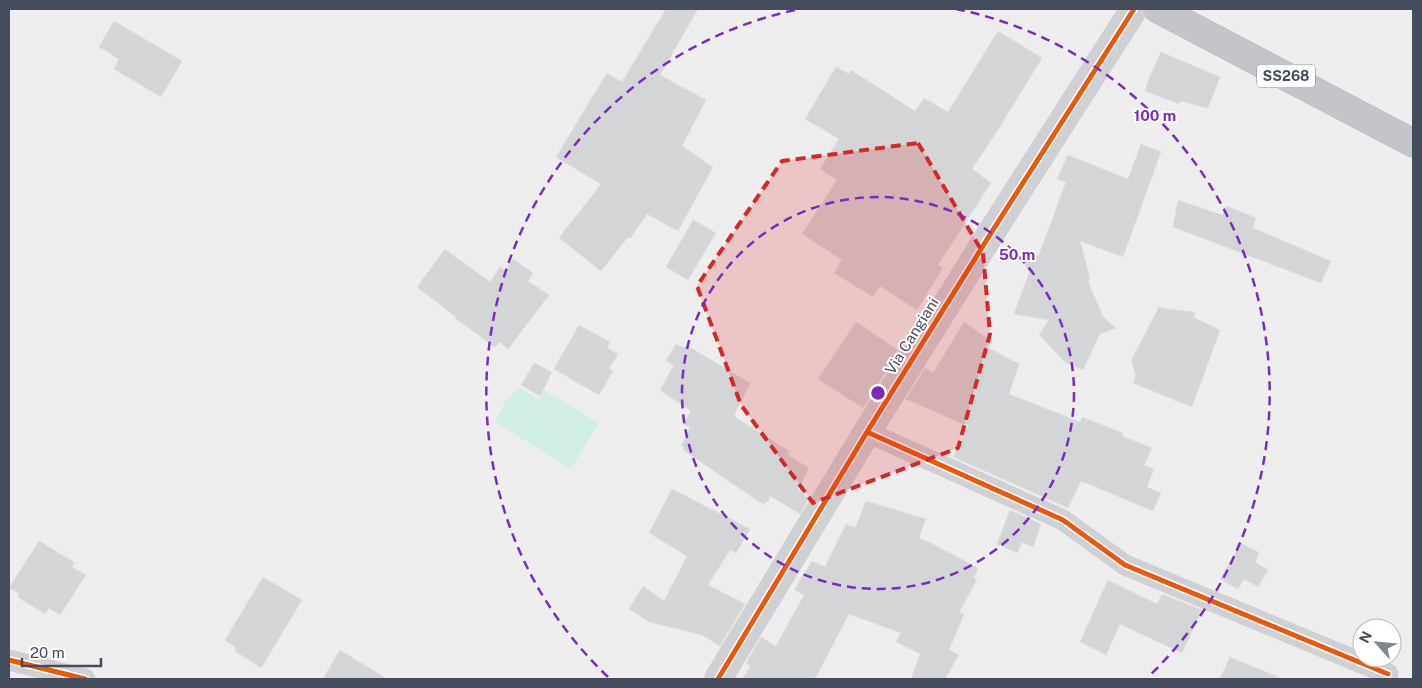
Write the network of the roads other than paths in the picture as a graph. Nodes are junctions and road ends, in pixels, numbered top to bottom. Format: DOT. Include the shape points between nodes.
graph roads {
  1 [pos="1134,9"];
  2 [pos="1158,9"];
  3 [pos="1413,143"];
  4 [pos="867,432"];
  5 [pos="9,660"];
  6 [pos="1388,674"];
  7 [pos="85,679"];
  8 [pos="718,679"];
  1 -- 4 [label="street, Via Cangiani"];
  2 -- 3 [label="highway, SS268"];
  4 -- 6 [label="street" via="1063,520 1125,565"];
  4 -- 8 [label="street, Via Cangiani"];
  5 -- 7 [label="street"];
}
